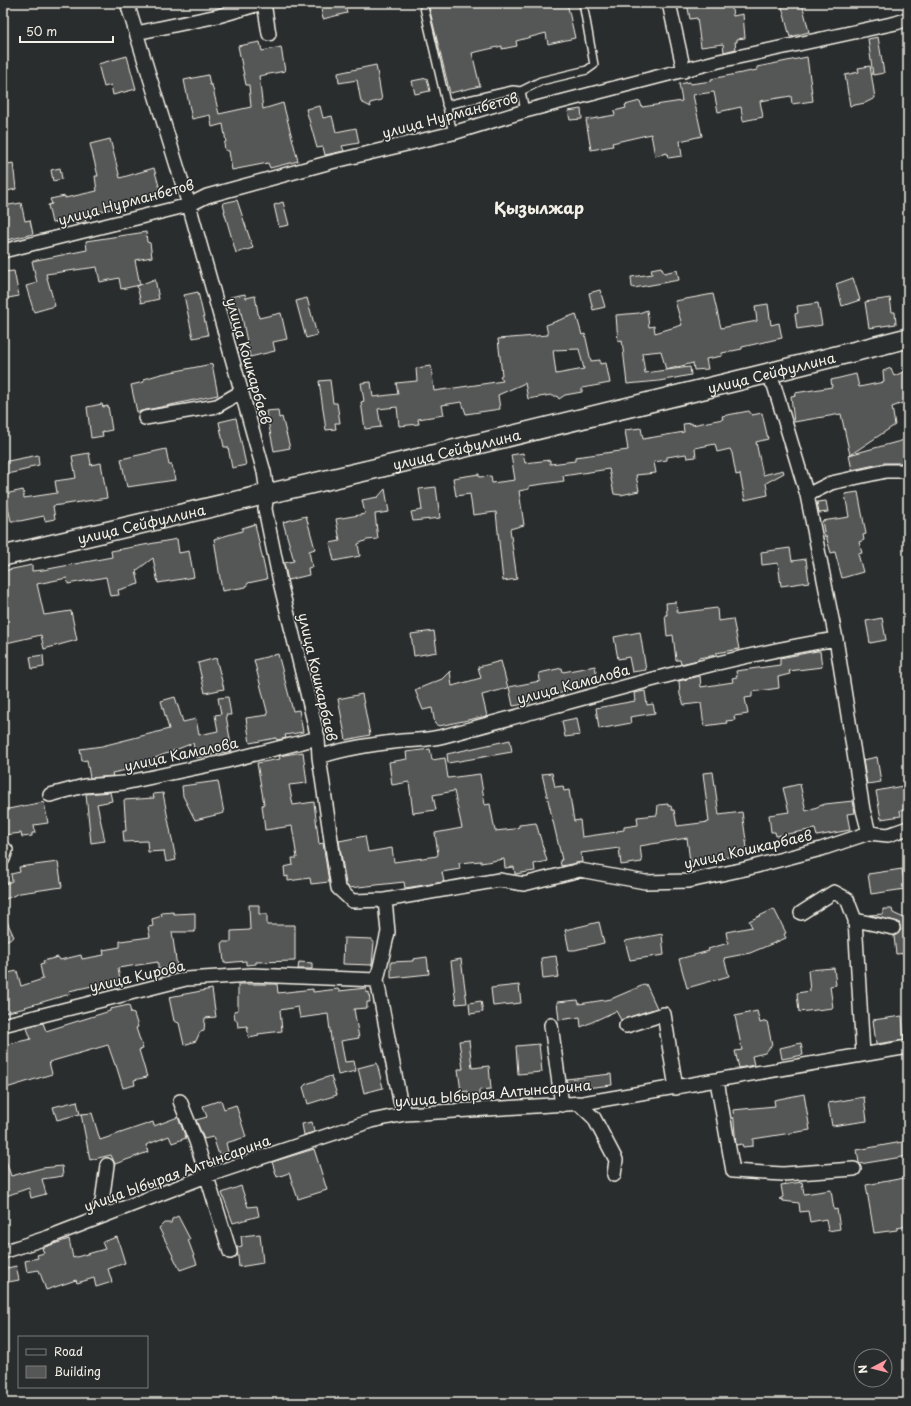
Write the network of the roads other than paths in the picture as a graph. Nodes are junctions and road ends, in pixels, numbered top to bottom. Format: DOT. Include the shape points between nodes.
graph roads {
  1 [pos="127,3"];
  2 [pos="263,3"];
  3 [pos="423,3"];
  4 [pos="583,3"];
  5 [pos="670,3"];
  6 [pos="908,19"];
  7 [pos="136,33"];
  8 [pos="269,34"];
  9 [pos="684,71"];
  10 [pos="521,92"];
  11 [pos="446,105"];
  12 [pos="525,111"];
  13 [pos="453,133"];
  14 [pos="189,205"];
  15 [pos="3,251"];
  16 [pos="908,338"];
  17 [pos="765,374"];
  18 [pos="241,392"];
  19 [pos="145,418"];
  20 [pos="908,471"];
  21 [pos="267,492"];
  22 [pos="807,495"];
  23 [pos="3,556"];
  24 [pos="836,638"];
  25 [pos="318,738"];
  26 [pos="319,757"];
  27 [pos="50,795"];
  28 [pos="908,828"];
  29 [pos="869,833"];
  30 [pos="385,900"];
  31 [pos="802,913"];
  32 [pos="855,920"];
  33 [pos="893,928"];
  34 [pos="377,980"];
  35 [pos="551,1025"];
  36 [pos="3,1026"];
  37 [pos="626,1026"];
  38 [pos="908,1047"];
  39 [pos="862,1055"];
  40 [pos="717,1081"];
  41 [pos="676,1088"];
  42 [pos="180,1101"];
  43 [pos="578,1103"];
  44 [pos="562,1105"];
  45 [pos="405,1114"];
  46 [pos="107,1165"];
  47 [pos="854,1169"];
  48 [pos="614,1175"];
  49 [pos="206,1177"];
  50 [pos="93,1220"];
  51 [pos="3,1252"];
  52 [pos="230,1252"];
  1 -- 7 [label="street, улица Кошкарбаев"];
  2 -- 7 [label="street" via="218,16"];
  2 -- 8 [label="street"];
  3 -- 11 [label="lane"];
  4 -- 10 [label="lane" via="594,65 587,70 541,81"];
  5 -- 9 [label="street"];
  6 -- 9 [label="street, улица Нурманбетов"];
  7 -- 14 [label="street, улица Кошкарбаев"];
  9 -- 12 [label="street, улица Нурманбетов"];
  10 -- 11 [label="lane" via="513,90"];
  10 -- 12 [label="lane"];
  11 -- 13 [label="lane"];
  12 -- 13 [label="street, улица Нурманбетов"];
  13 -- 14 [label="street, улица Нурманбетов" via="331,162 207,196"];
  14 -- 15 [label="street, улица Нурманбетов"];
  14 -- 18 [label="street, улица Кошкарбаев"];
  16 -- 17 [label="street, улица Сейфуллина"];
  17 -- 21 [label="street, улица Сейфуллина" via="416,459"];
  17 -- 22 [label="street" via="774,385"];
  18 -- 19 [label="street" via="217,406"];
  18 -- 21 [label="street, улица Кошкарбаев" via="264,472"];
  20 -- 22 [label="street" via="886,471 831,483"];
  21 -- 23 [label="street, улица Сейфуллина"];
  21 -- 25 [label="street, улица Кошкарбаев" via="265,509 280,582"];
  22 -- 24 [label="street"];
  24 -- 26 [label="street, улица Камалова" via="738,657 442,737 382,744"];
  24 -- 29 [label="street" via="863,810"];
  25 -- 26 [label="street, улица Кошкарбаев"];
  25 -- 27 [label="street, улица Камалова" via="124,783 84,786"];
  26 -- 30 [label="street, улица Кошкарбаев" via="338,888 352,900"];
  28 -- 29 [label="street, улица Кошкарбаев" via="888,835"];
  29 -- 30 [label="street, улица Кошкарбаев" via="821,849 689,881 645,882 580,870 524,884 499,880"];
  30 -- 34 [label="street" via="388,932"];
  31 -- 32 [label="street" via="834,892 847,899"];
  32 -- 33 [label="street"];
  32 -- 39 [label="street"];
  34 -- 36 [label="street, улица Кирова" via="252,975 186,979"];
  34 -- 45 [label="street" via="400,1101"];
  35 -- 44 [label="street"];
  37 -- 41 [label="street" via="664,1014"];
  38 -- 39 [label="street, улица Ыбырая Алтынсарина"];
  39 -- 40 [label="street, улица Ыбырая Алтынсарина"];
  40 -- 41 [label="street, улица Ыбырая Алтынсарина"];
  40 -- 47 [label="street" via="733,1171 783,1174"];
  41 -- 43 [label="street, улица Ыбырая Алтынсарина"];
  42 -- 49 [label="street" via="196,1141"];
  43 -- 44 [label="street, улица Ыбырая Алтынсарина"];
  43 -- 48 [label="street" via="594,1118 616,1160"];
  44 -- 45 [label="street, улица Ыбырая Алтынсарина"];
  45 -- 49 [label="street, улица Ыбырая Алтынсарина" via="371,1122"];
  46 -- 50 [label="street" via="102,1202"];
  49 -- 50 [label="street, улица Ыбырая Алтынсарина"];
  49 -- 52 [label="street"];
  50 -- 51 [label="street, улица Ыбырая Алтынсарина"];
}
